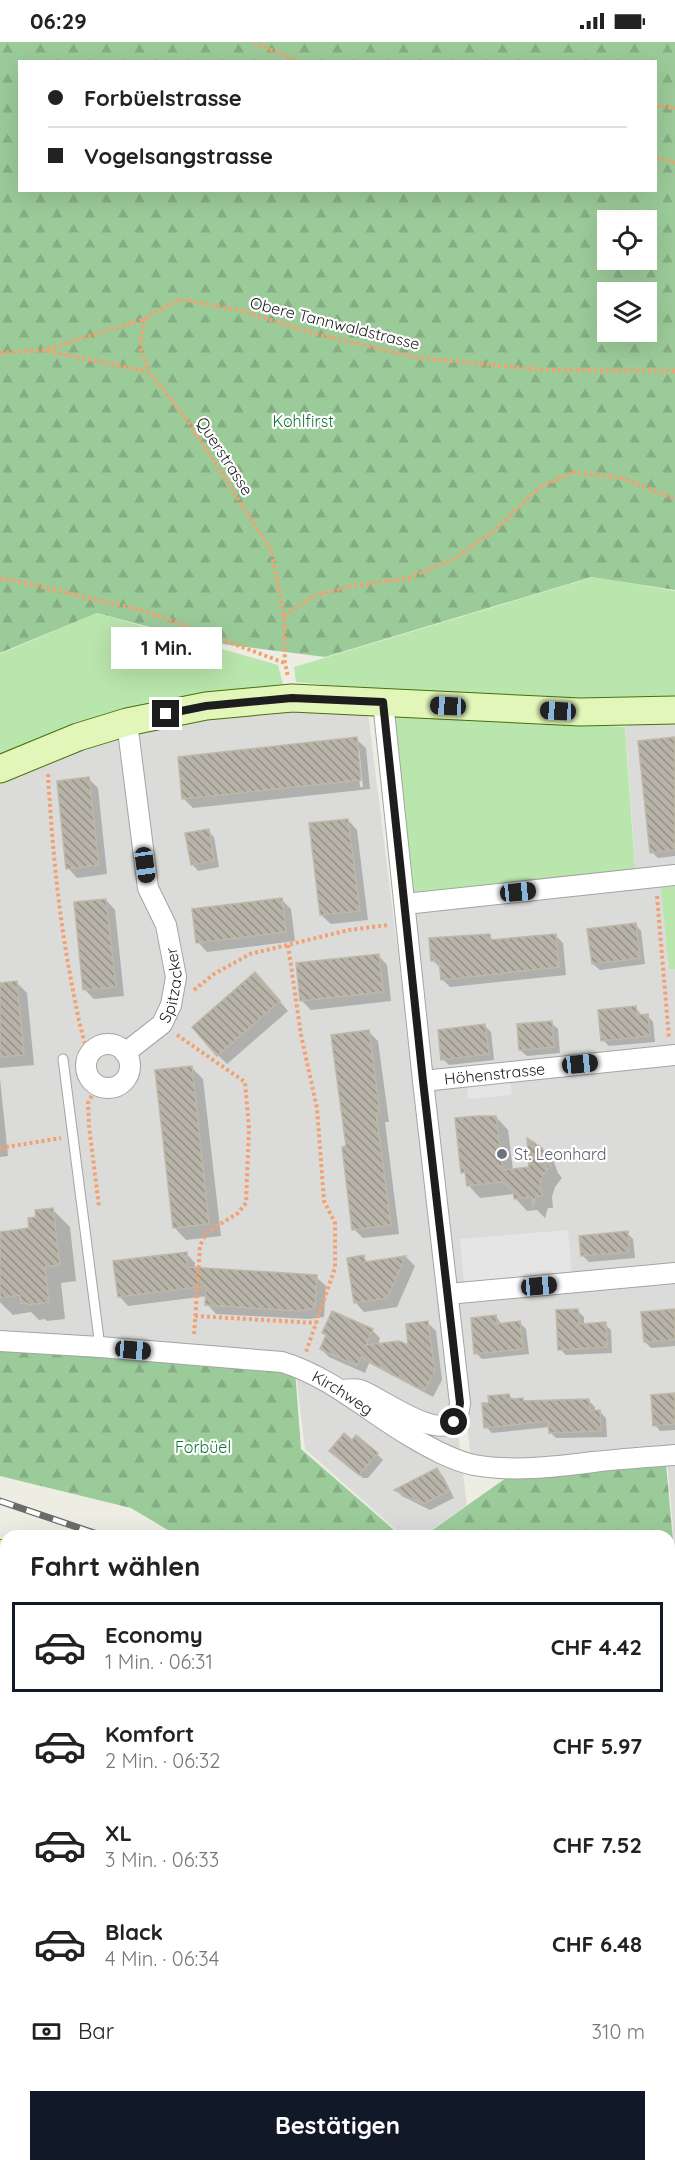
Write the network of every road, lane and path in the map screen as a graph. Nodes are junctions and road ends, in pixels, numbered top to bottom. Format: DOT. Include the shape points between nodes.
graph roads {
  1 [pos="253,42"];
  2 [pos="295,60"];
  3 [pos="657,106"];
  4 [pos="675,108"];
  5 [pos="657,158"];
  6 [pos="675,163"];
  7 [pos="144,319"];
  8 [pos="45,350"];
  9 [pos="0,353"];
  10 [pos="675,371"];
  11 [pos="150,372"];
  12 [pos="675,499"];
  13 [pos="0,579"];
  14 [pos="284,616"];
  15 [pos="383,702"];
  16 [pos="675,710"];
  17 [pos="127,722"];
  18 [pos="0,769"];
  19 [pos="48,775"];
  20 [pos="675,875"];
  21 [pos="655,878"];
  22 [pos="406,913"];
  23 [pos="288,945"];
  24 [pos="171,1005"];
  25 [pos="162,1024"];
  26 [pos="125,1053"];
  27 [pos="673,1055"];
  28 [pos="89,1056"];
  29 [pos="63,1059"];
  30 [pos="423,1081"];
  31 [pos="97,1085"];
  32 [pos="73,1136"];
  33 [pos="0,1148"];
  34 [pos="100,1217"];
  35 [pos="675,1273"];
  36 [pos="448,1294"];
  37 [pos="195,1316"];
  38 [pos="316,1323"];
  39 [pos="0,1341"];
  40 [pos="100,1347"];
  41 [pos="193,1353"];
  42 [pos="301,1367"];
  43 [pos="341,1390"];
  44 [pos="675,1455"];
  1 -- 2 [label="path"];
  3 -- 4 [label="path"];
  5 -- 6 [label="path"];
  7 -- 8 [label="path, Obere Tannwaldstrasse"];
  7 -- 10 [label="path, Obere Tannwaldstrasse" via="180,298 419,358 545,370"];
  7 -- 11 [label="path, Querstrasse" via="140,348"];
  8 -- 9 [label="path, Obere Tannwaldstrasse"];
  8 -- 11 [label="path"];
  11 -- 14 [label="path, Querstrasse" via="189,423 271,550"];
  12 -- 14 [label="path" via="622,478 573,472 540,487 495,530 455,558 409,578 313,596"];
  13 -- 14 [label="path, Querstrasse" via="144,610 285,663"];
  15 -- 16 [label="street" via="580,712"];
  15 -- 17 [label="street" via="292,698 206,706"];
  15 -- 22 [label="street"];
  17 -- 18 [label="street"];
  17 -- 24 [label="street, Spitzacker" via="148,888 166,925 176,977"];
  19 -- 28 [label="path" via="63,938 81,1036"];
  20 -- 21 [label="street"];
  21 -- 22 [label="street"];
  21 -- 27 [label="path"];
  22 -- 23 [label="path"];
  22 -- 30 [label="street"];
  23 -- 24 [label="path" via="250,954"];
  23 -- 38 [label="path" via="317,1108 324,1201 335,1223 335,1268"];
  24 -- 25 [label="street, Spitzacker"];
  25 -- 26 [label="street, Spitzacker"];
  25 -- 37 [label="path" via="245,1082 249,1128 246,1203 238,1213 206,1233 200,1246"];
  26 -- 28 [label="street" via="106,1044"];
  26 -- 31 [label="street" via="130,1066 125,1079 113,1087"];
  27 -- 30 [label="street, Höhenstrasse"];
  28 -- 31 [label="street" via="86,1070"];
  29 -- 32 [label="lane"];
  30 -- 36 [label="street"];
  31 -- 34 [label="path" via="88,1103"];
  32 -- 33 [label="path"];
  32 -- 40 [label="lane"];
  35 -- 36 [label="street"];
  36 -- 43 [label="street" via="460,1403 454,1422 423,1423 358,1389"];
  37 -- 38 [label="path"];
  37 -- 41 [label="path"];
  38 -- 42 [label="path"];
  39 -- 40 [label="street, Kirchweg"];
  40 -- 41 [label="street, Kirchweg"];
  41 -- 42 [label="street, Kirchweg"];
  42 -- 43 [label="street, Kirchweg"];
  43 -- 44 [label="street, Kirchweg" via="406,1434 473,1465 509,1469 553,1467"];
}
